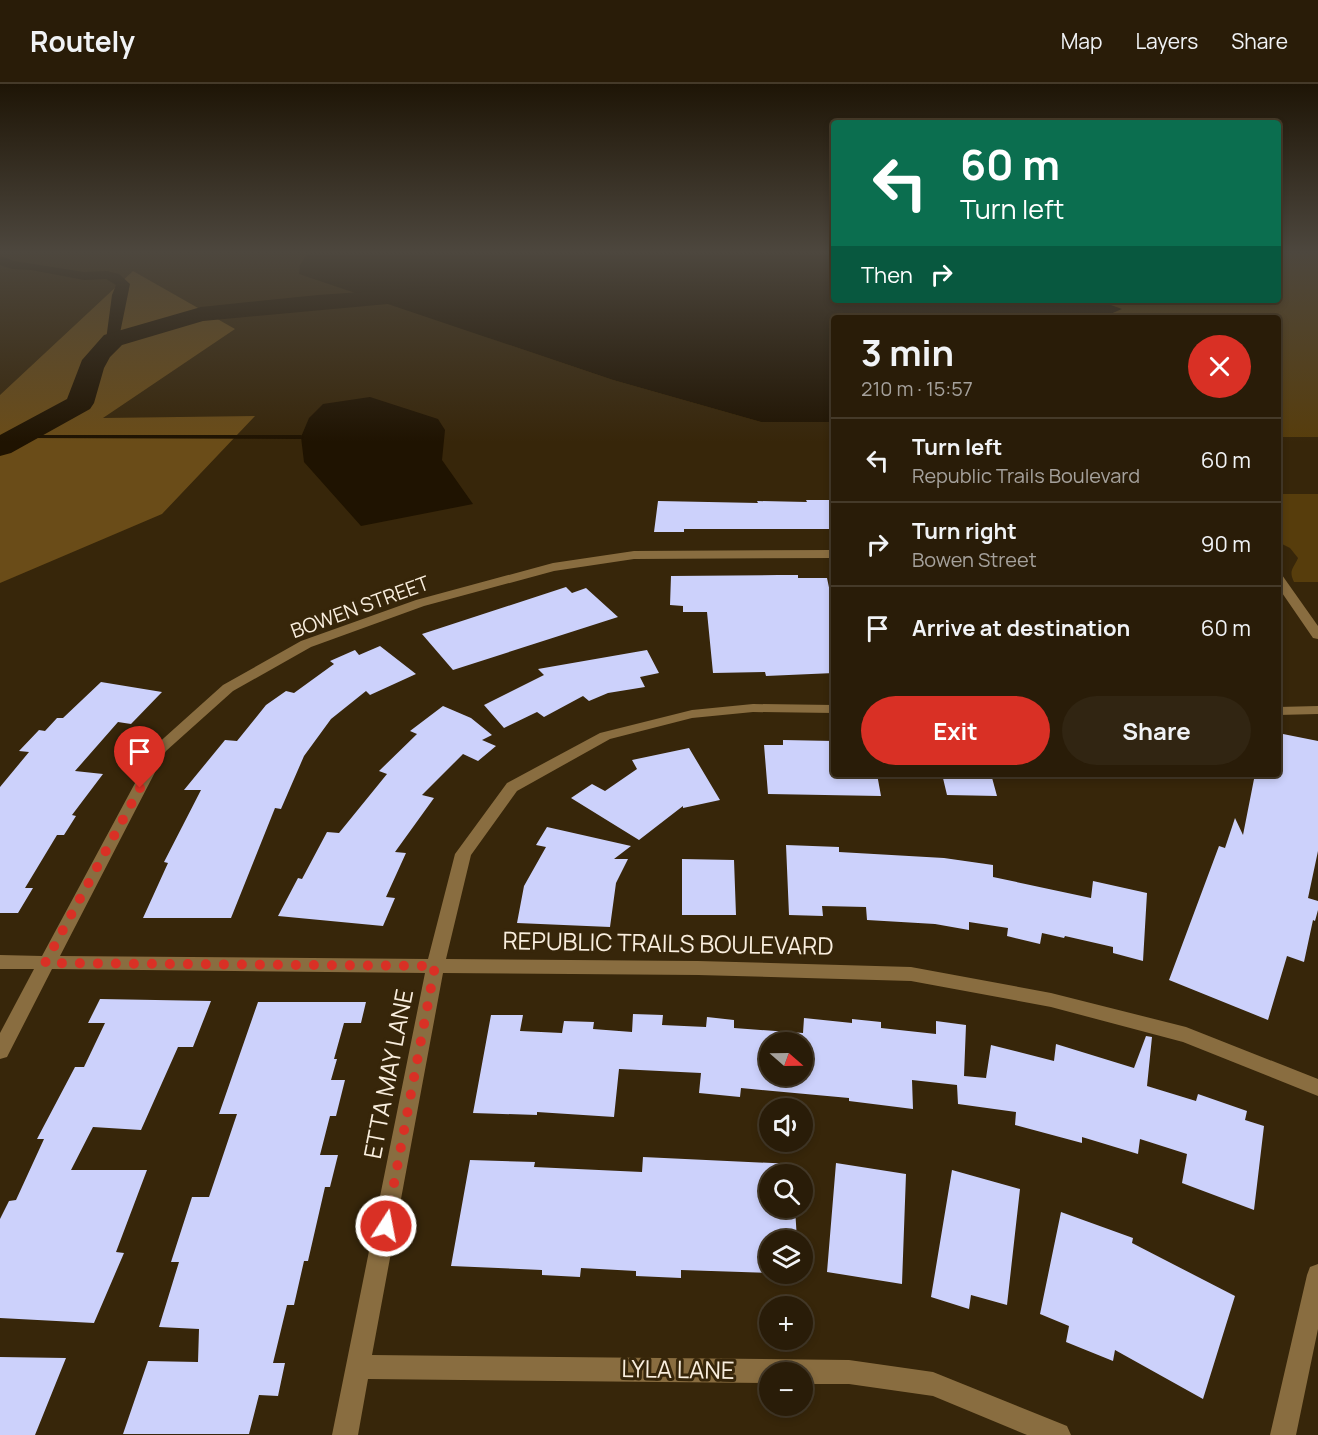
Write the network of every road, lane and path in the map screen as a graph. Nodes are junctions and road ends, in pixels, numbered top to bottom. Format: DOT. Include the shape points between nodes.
graph roads {
  1 [pos="831,554"];
  2 [pos="1281,582"];
  3 [pos="1318,635"];
  4 [pos="831,709"];
  5 [pos="1318,710"];
  6 [pos="1281,711"];
  7 [pos="0,962"];
  8 [pos="45,963"];
  9 [pos="435,966"];
  10 [pos="0,1051"];
  11 [pos="1318,1088"];
  12 [pos="1318,1275"];
  13 [pos="359,1367"];
  14 [pos="345,1435"];
  15 [pos="1059,1435"];
  16 [pos="1283,1435"];
  1 -- 8 [label="street, BOWEN STREET" via="634,555 553,567 420,603 306,644 228,688 160,749"];
  2 -- 3 [label="street"];
  4 -- 9 [label="street, ETTA MAY LANE" via="753,708 692,714 605,736 512,787 463,854"];
  5 -- 6 [label="street"];
  7 -- 8 [label="street, REPUBLIC TRAILS BOULEVARD"];
  8 -- 9 [label="street, REPUBLIC TRAILS BOULEVARD"];
  8 -- 10 [label="street, BOWEN STREET"];
  9 -- 11 [label="street, REPUBLIC TRAILS BOULEVARD" via="911,974 1050,1000 1186,1035"];
  9 -- 13 [label="street, ETTA MAY LANE"];
  12 -- 16 [label="street"];
  13 -- 14 [label="street, ETTA MAY LANE"];
  13 -- 15 [label="street, LYLA LANE" via="849,1372 933,1384"];
}
